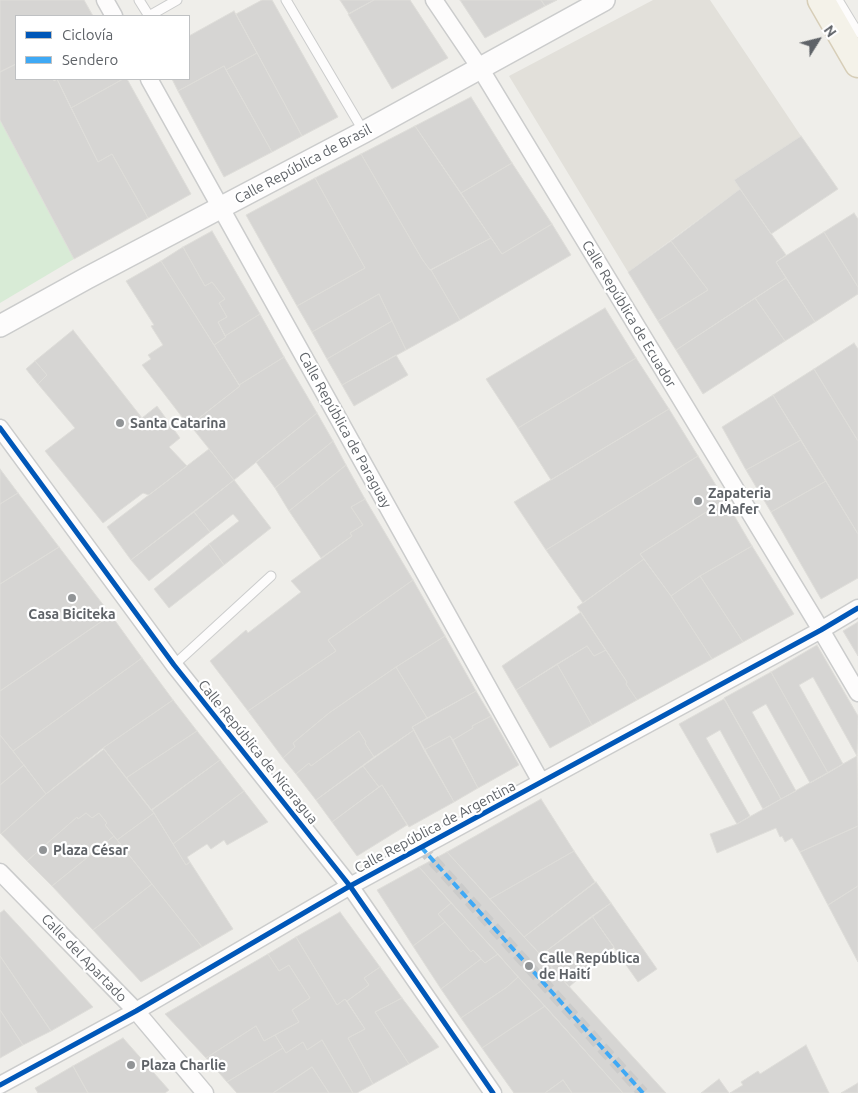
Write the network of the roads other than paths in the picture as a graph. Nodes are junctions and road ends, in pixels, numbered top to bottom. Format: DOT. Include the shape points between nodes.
graph roads {
  1 [pos="105,0"];
  2 [pos="139,0"];
  3 [pos="177,0"];
  4 [pos="286,0"];
  5 [pos="434,0"];
  6 [pos="604,0"];
  7 [pos="821,0"];
  8 [pos="838,0"];
  9 [pos="113,15"];
  10 [pos="148,15"];
  11 [pos="151,15"];
  12 [pos="858,33"];
  13 [pos="858,64"];
  14 [pos="480,68"];
  15 [pos="150,80"];
  16 [pos="364,132"];
  17 [pos="221,208"];
  18 [pos="0,326"];
  19 [pos="0,428"];
  20 [pos="271,576"];
  21 [pos="858,608"];
  22 [pos="821,630"];
  23 [pos="174,665"];
  24 [pos="858,693"];
  25 [pos="541,782"];
  26 [pos="0,872"];
  27 [pos="350,886"];
  28 [pos="136,1011"];
  29 [pos="0,1084"];
  30 [pos="205,1093"];
  31 [pos="493,1093"];
  1 -- 9 [label="street"];
  2 -- 10 [label="lane"];
  3 -- 11 [label="lane"];
  4 -- 16 [label="lane"];
  5 -- 14 [label="street, Calle República de Ecuador"];
  6 -- 14 [label="street, Calle República de Brasil"];
  7 -- 13 [label="main road"];
  8 -- 12 [label="lane"];
  14 -- 16 [label="street, Calle República de Brasil"];
  14 -- 22 [label="street, Calle República de Ecuador"];
  15 -- 17 [label="street, Calle República de Paraguay"];
  16 -- 17 [label="street, Calle República de Brasil"];
  17 -- 18 [label="street, Calle República de Brasil"];
  17 -- 25 [label="street, Calle República de Paraguay"];
  19 -- 23 [label="street, Calle República de Nicaragua"];
  20 -- 23 [label="lane"];
  21 -- 22 [label="street, Calle República de Argentina"];
  22 -- 24 [label="street, Calle República de Ecuador"];
  22 -- 25 [label="street, Calle República de Argentina"];
  23 -- 27 [label="street, Calle República de Nicaragua"];
  25 -- 27 [label="street, Calle República de Argentina"];
  26 -- 28 [label="street, Calle del Apartado"];
  27 -- 28 [label="street, Calle República de Argentina"];
  27 -- 31 [label="street, Calle República de Nicaragua"];
  28 -- 29 [label="street, Calle República de Argentina"];
  28 -- 30 [label="street, Calle del Apartado"];
}
